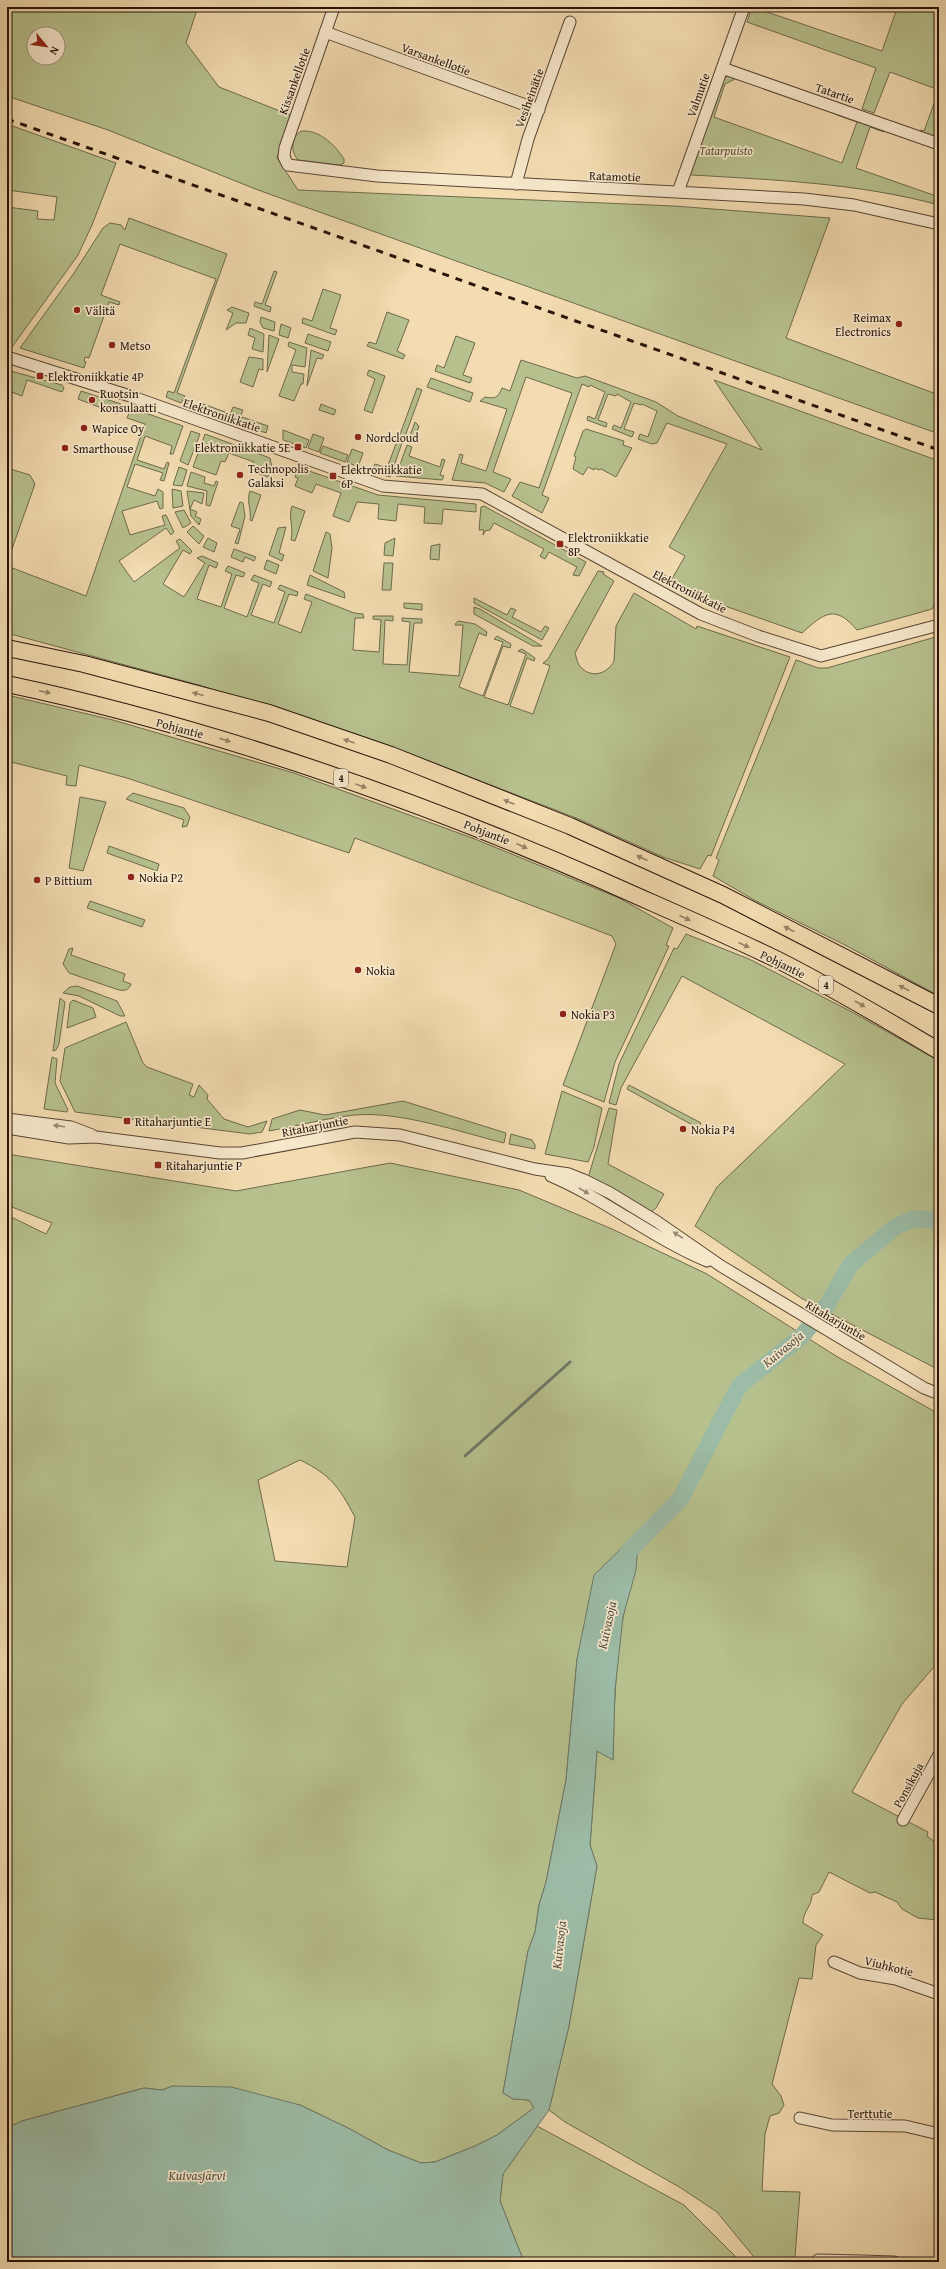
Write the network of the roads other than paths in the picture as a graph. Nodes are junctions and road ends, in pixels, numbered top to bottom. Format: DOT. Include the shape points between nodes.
graph roads {
  1 [pos="334,7"];
  2 [pos="744,7"];
  3 [pos="570,22"];
  4 [pos="325,32"];
  5 [pos="722,68"];
  6 [pos="538,110"];
  7 [pos="939,144"];
  8 [pos="288,164"];
  9 [pos="516,184"];
  10 [pos="678,192"];
  11 [pos="939,224"];
  12 [pos="7,357"];
  13 [pos="939,624"];
  14 [pos="7,643"];
  15 [pos="7,648"];
  16 [pos="84,664"];
  17 [pos="7,684"];
  18 [pos="939,1006"];
  19 [pos="939,1050"];
  20 [pos="7,1119"];
  21 [pos="7,1128"];
  22 [pos="96,1137"];
  23 [pos="939,1394"];
  24 [pos="938,1760"];
  25 [pos="903,1820"];
  26 [pos="834,1962"];
  27 [pos="939,1994"];
  28 [pos="800,2118"];
  29 [pos="939,2134"];
  30 [pos="861,2261"];
  31 [pos="818,2262"];
  32 [pos="894,2262"];
  1 -- 4 [label="street, Kissankellotie"];
  2 -- 5 [label="street, Valmutie"];
  3 -- 6 [label="street, Vesiheinätie"];
  4 -- 6 [label="street, Varsankellotie"];
  4 -- 8 [label="street, Kissankellotie" via="285,148 284,157"];
  5 -- 7 [label="street, Tatartie"];
  5 -- 10 [label="street, Valmutie"];
  6 -- 9 [label="street, Vesiheinätie"];
  8 -- 9 [label="street, Ratamotie" via="377,176"];
  9 -- 10 [label="street, Ratamotie"];
  10 -- 11 [label="street, Ratamotie" via="804,199 854,205"];
  12 -- 13 [label="street, Elektroniikkatie" via="130,396 383,486 482,494 701,614 821,656"];
  14 -- 16 [label="highway"];
  15 -- 16 [label="highway"];
  18 -- 16 [label="highway, one-way" via="723,895 570,826 391,755 268,713"];
  17 -- 19 [label="highway, Pohjantie / 4, one-way" via="75,699 219,739 330,774 511,841 776,960 857,1002"];
  22 -- 20 [label="street, Ritaharjuntie, one-way" via="71,1127"];
  21 -- 22 [label="street, Ritaharjuntie" via="69,1138"];
  22 -- 23 [label="street, Ritaharjuntie" via="220,1153 242,1153 355,1132 378,1132 400,1135 535,1169 569,1174 610,1193 789,1308 924,1388"];
  24 -- 25 [label="street, Ponsikuja"];
  26 -- 27 [label="street, Viuhkotie" via="860,1973 896,1979"];
  28 -- 29 [label="street, Terttutie" via="832,2125 905,2126"];
  30 -- 31 [label="street"];
  30 -- 32 [label="street"];
}
